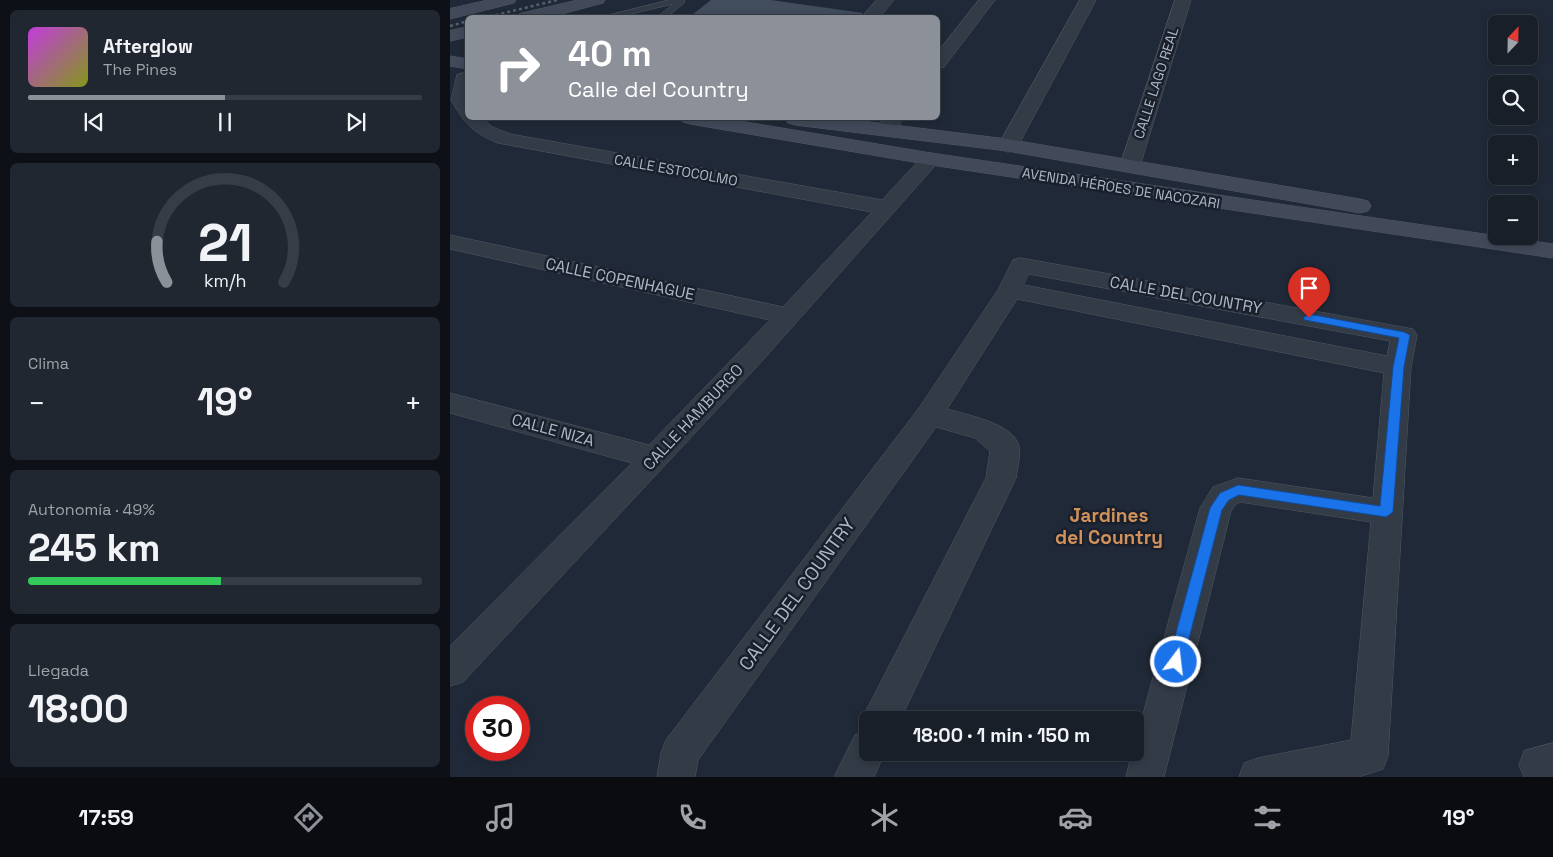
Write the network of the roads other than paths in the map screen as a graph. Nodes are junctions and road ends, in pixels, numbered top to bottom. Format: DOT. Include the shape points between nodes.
graph roads {
  1 [pos="508,0"];
  2 [pos="597,0"];
  3 [pos="682,0"];
  4 [pos="886,0"];
  5 [pos="987,0"];
  6 [pos="1088,0"];
  7 [pos="1183,0"];
  8 [pos="450,14"];
  9 [pos="538,15"];
  10 [pos="614,15"];
  11 [pos="664,15"];
  12 [pos="872,15"];
  13 [pos="465,33"];
  14 [pos="450,36"];
  15 [pos="940,60"];
  16 [pos="450,61"];
  17 [pos="461,76"];
  18 [pos="465,108"];
  19 [pos="473,120"];
  20 [pos="702,120"];
  21 [pos="836,120"];
  22 [pos="891,122"];
  23 [pos="1008,146"];
  24 [pos="931,159"];
  25 [pos="1130,166"];
  26 [pos="888,208"];
  27 [pos="1488,230"];
  28 [pos="1538,239"];
  29 [pos="450,242"];
  30 [pos="1553,242"];
  31 [pos="1553,251"];
  32 [pos="789,316"];
  33 [pos="450,403"];
  34 [pos="930,415"];
  35 [pos="655,458"];
  36 [pos="1386,512"];
  37 [pos="456,656"];
  38 [pos="885,711"];
  39 [pos="861,761"];
  40 [pos="676,777"];
  41 [pos="853,777"];
  42 [pos="1145,777"];
  43 [pos="1258,777"];
  1 -- 8 [label="main road"];
  2 -- 9 [label="main road"];
  3 -- 10 [label="lane"];
  3 -- 11 [label="lane"];
  4 -- 12 [label="street"];
  5 -- 15 [label="street"];
  6 -- 23 [label="street"];
  7 -- 25 [label="street, CALLE LAGO REAL"];
  13 -- 14 [label="main road"];
  16 -- 17 [label="main road"];
  17 -- 18 [label="street" via="460,100"];
  19 -- 26 [label="street, CALLE ESTOCOLMO" via="485,131 505,140"];
  20 -- 24 [label="main road, AVENIDA HÉROES DE NACOZARI"];
  21 -- 22 [label="main road, AVENIDA HÉROES DE NACOZARI"];
  22 -- 23 [label="main road, AVENIDA HÉROES DE NACOZARI"];
  23 -- 25 [label="main road, AVENIDA HÉROES DE NACOZARI"];
  24 -- 26 [label="street, CALLE HAMBURGO"];
  24 -- 31 [label="main road, AVENIDA HÉROES DE NACOZARI"];
  25 -- 27 [label="main road, AVENIDA HÉROES DE NACOZARI"];
  26 -- 32 [label="street, CALLE HAMBURGO"];
  28 -- 30 [label="main road"];
  29 -- 32 [label="street, CALLE COPENHAGUE"];
  32 -- 35 [label="street, CALLE HAMBURGO"];
  33 -- 35 [label="street, CALLE NIZA"];
  34 -- 36 [label="street, CALLE DEL COUNTRY" via="1010,290 1021,265 1404,335 1398,367"];
  34 -- 38 [label="street" via="985,430 1005,447 1001,478"];
  34 -- 40 [label="street, CALLE DEL COUNTRY" via="680,753"];
  35 -- 37 [label="street, CALLE HAMBURGO"];
  36 -- 42 [label="street" via="1238,490 1224,496 1216,508"];
  36 -- 43 [label="street, CALLE DEL COUNTRY" via="1369,756"];
  39 -- 41 [label="street"];
}
